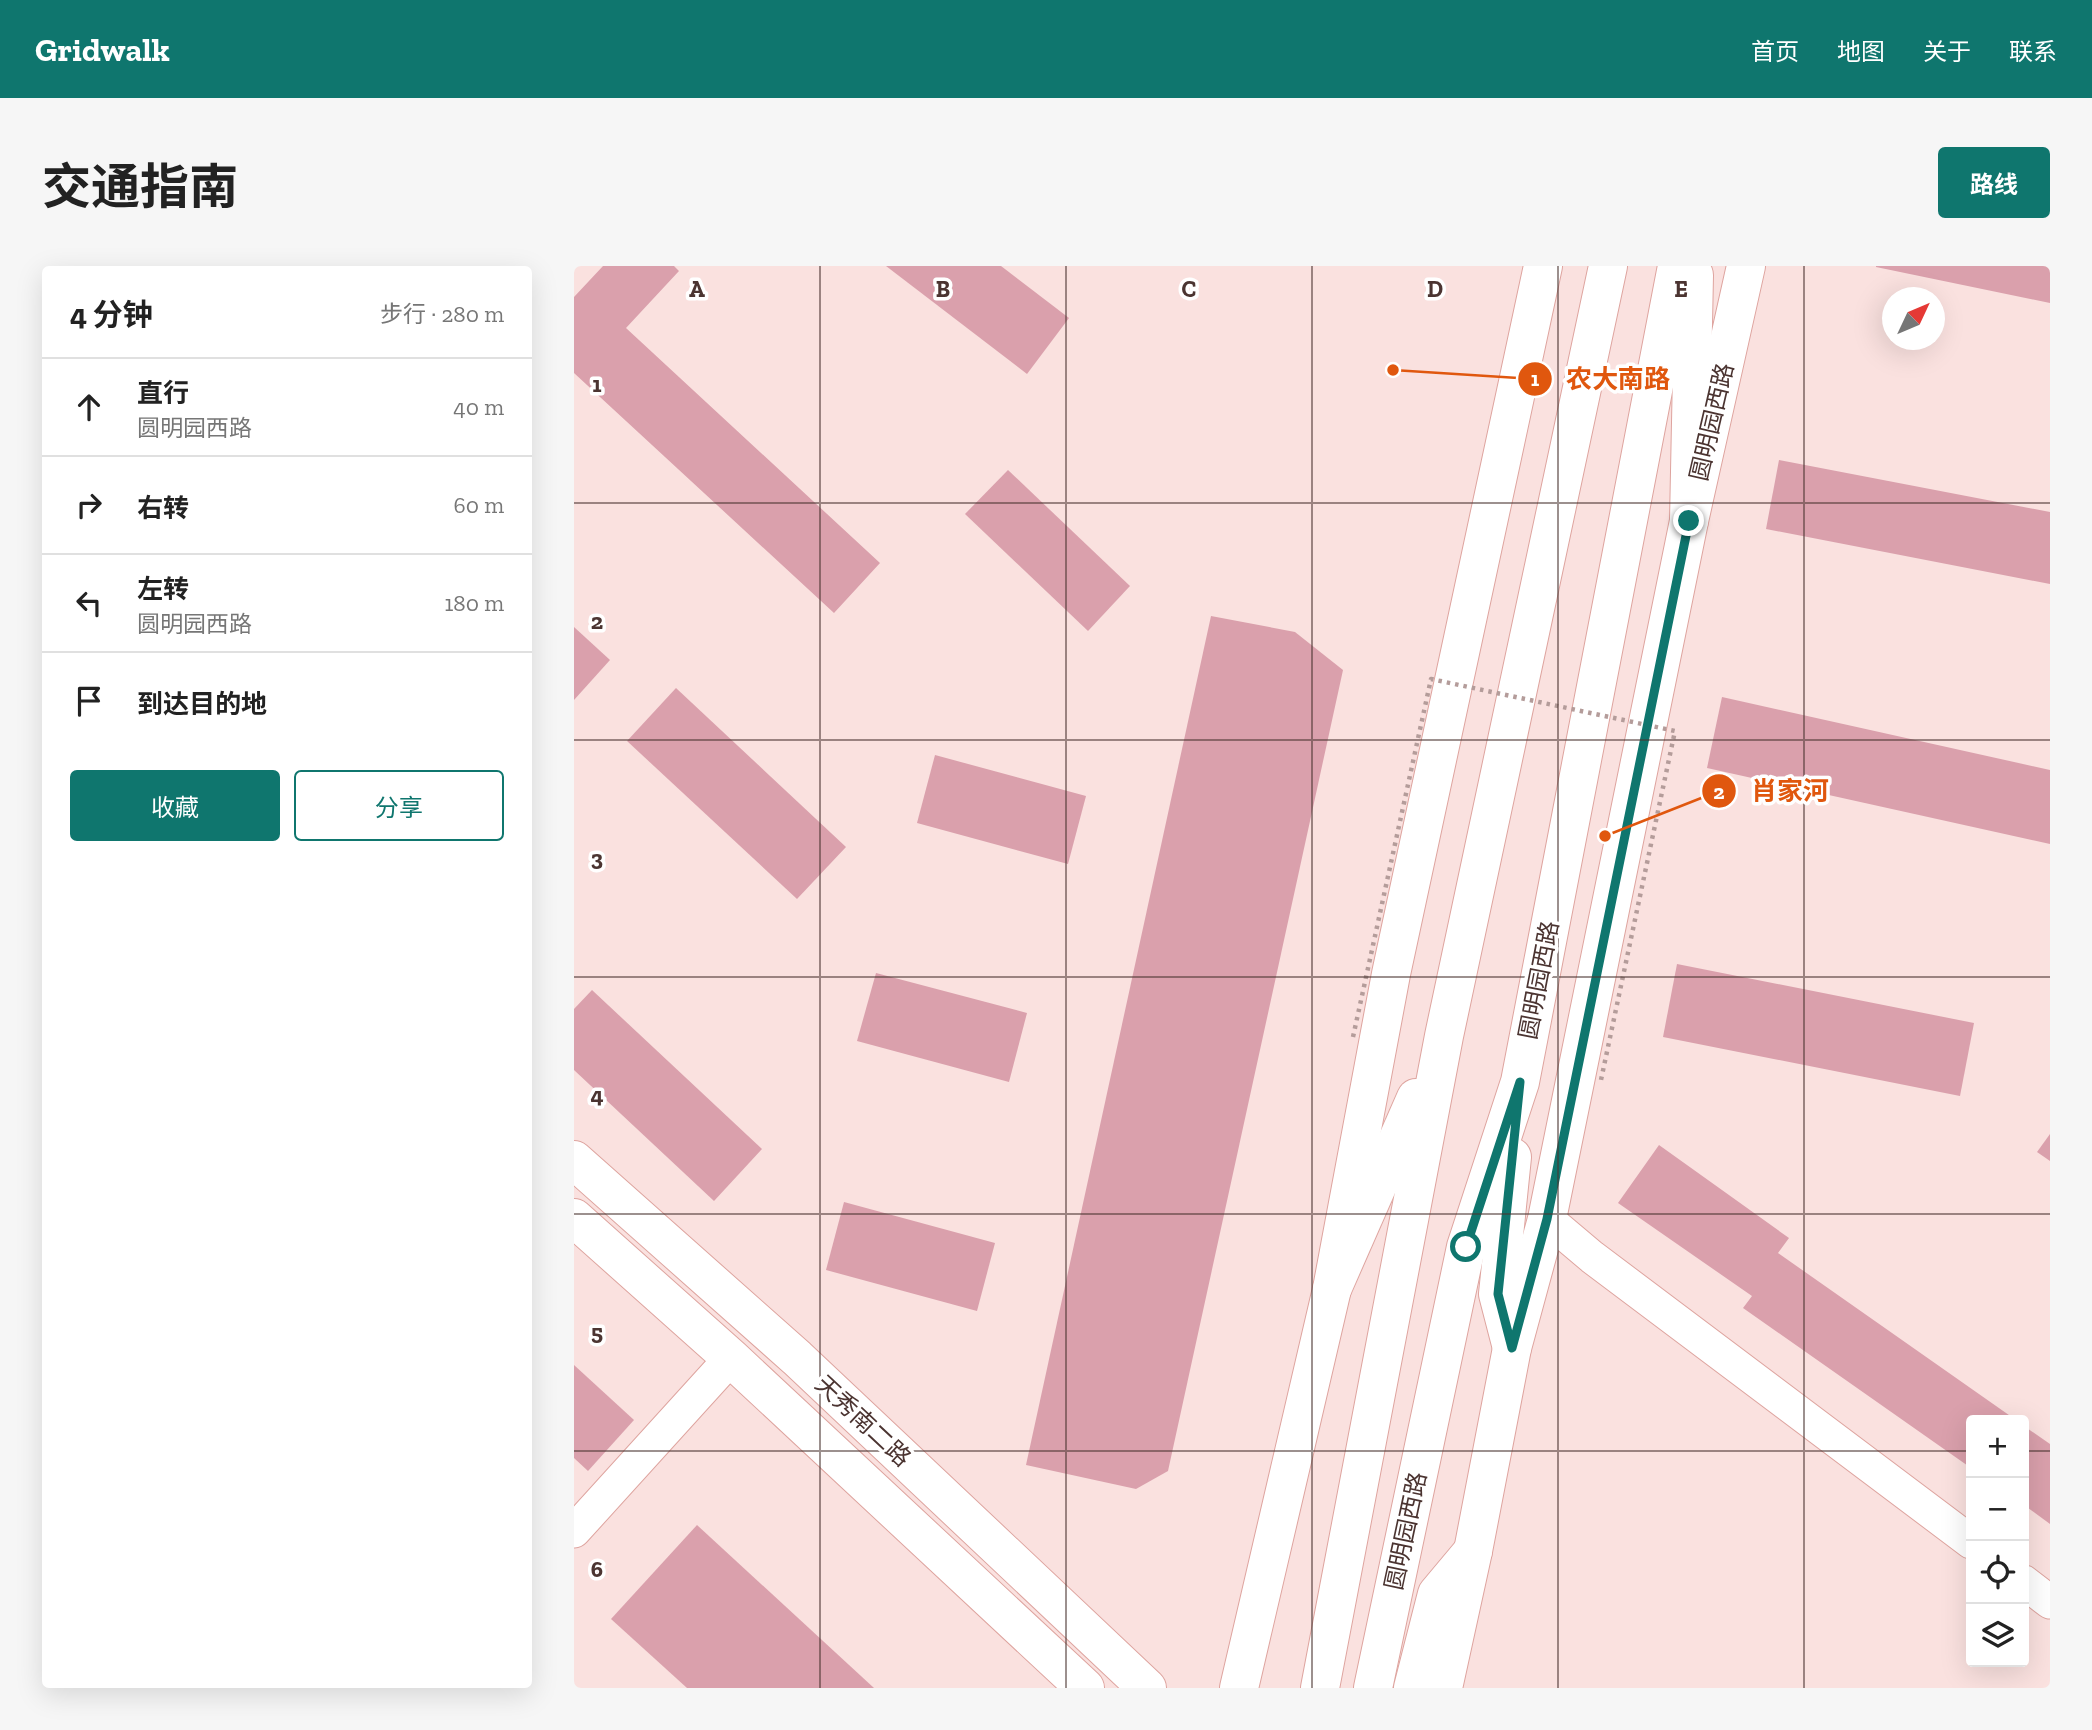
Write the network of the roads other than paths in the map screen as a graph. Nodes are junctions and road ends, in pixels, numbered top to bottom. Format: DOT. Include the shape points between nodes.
graph roads {
  1 [pos="1543,266"];
  2 [pos="1608,266"];
  3 [pos="1677,266"];
  4 [pos="1694,266"];
  5 [pos="1746,266"];
  6 [pos="1689,521"];
  7 [pos="1444,1035"];
  8 [pos="1520,1082"];
  9 [pos="574,1160"];
  10 [pos="574,1218"];
  11 [pos="1547,1219"];
  12 [pos="1332,1289"];
  13 [pos="1512,1348"];
  14 [pos="731,1358"];
  15 [pos="574,1531"];
  16 [pos="1970,1541"];
  17 [pos="1474,1551"];
  18 [pos="2029,1586"];
  19 [pos="2050,1602"];
  20 [pos="1085,1688"];
  21 [pos="1147,1688"];
  22 [pos="1238,1688"];
  23 [pos="1320,1688"];
  24 [pos="1373,1688"];
  25 [pos="1413,1688"];
  26 [pos="1443,1688"];
  1 -- 12 [label="street" via="1394,960"];
  2 -- 7 [label="street"];
  3 -- 8 [label="street, 圆明园西路"];
  4 -- 6 [label="street"];
  5 -- 6 [label="street, 圆明园西路"];
  6 -- 11 [label="street, 圆明园西路"];
  7 -- 12 [label="street"];
  7 -- 23 [label="street"];
  8 -- 13 [label="street" via="1498,1294"];
  8 -- 24 [label="street, 圆明园西路" via="1466,1247"];
  9 -- 21 [label="street, 天秀南二路" via="797,1358"];
  10 -- 14 [label="street, 天秀南二路"];
  11 -- 13 [label="street, 圆明园西路"];
  11 -- 16 [label="street"];
  12 -- 22 [label="street"];
  13 -- 17 [label="street, 圆明园西路"];
  14 -- 15 [label="street"];
  14 -- 20 [label="street, 天秀南二路"];
  17 -- 25 [label="street" via="1437,1594"];
  17 -- 26 [label="street, 圆明园西路"];
  18 -- 19 [label="street"];
}
